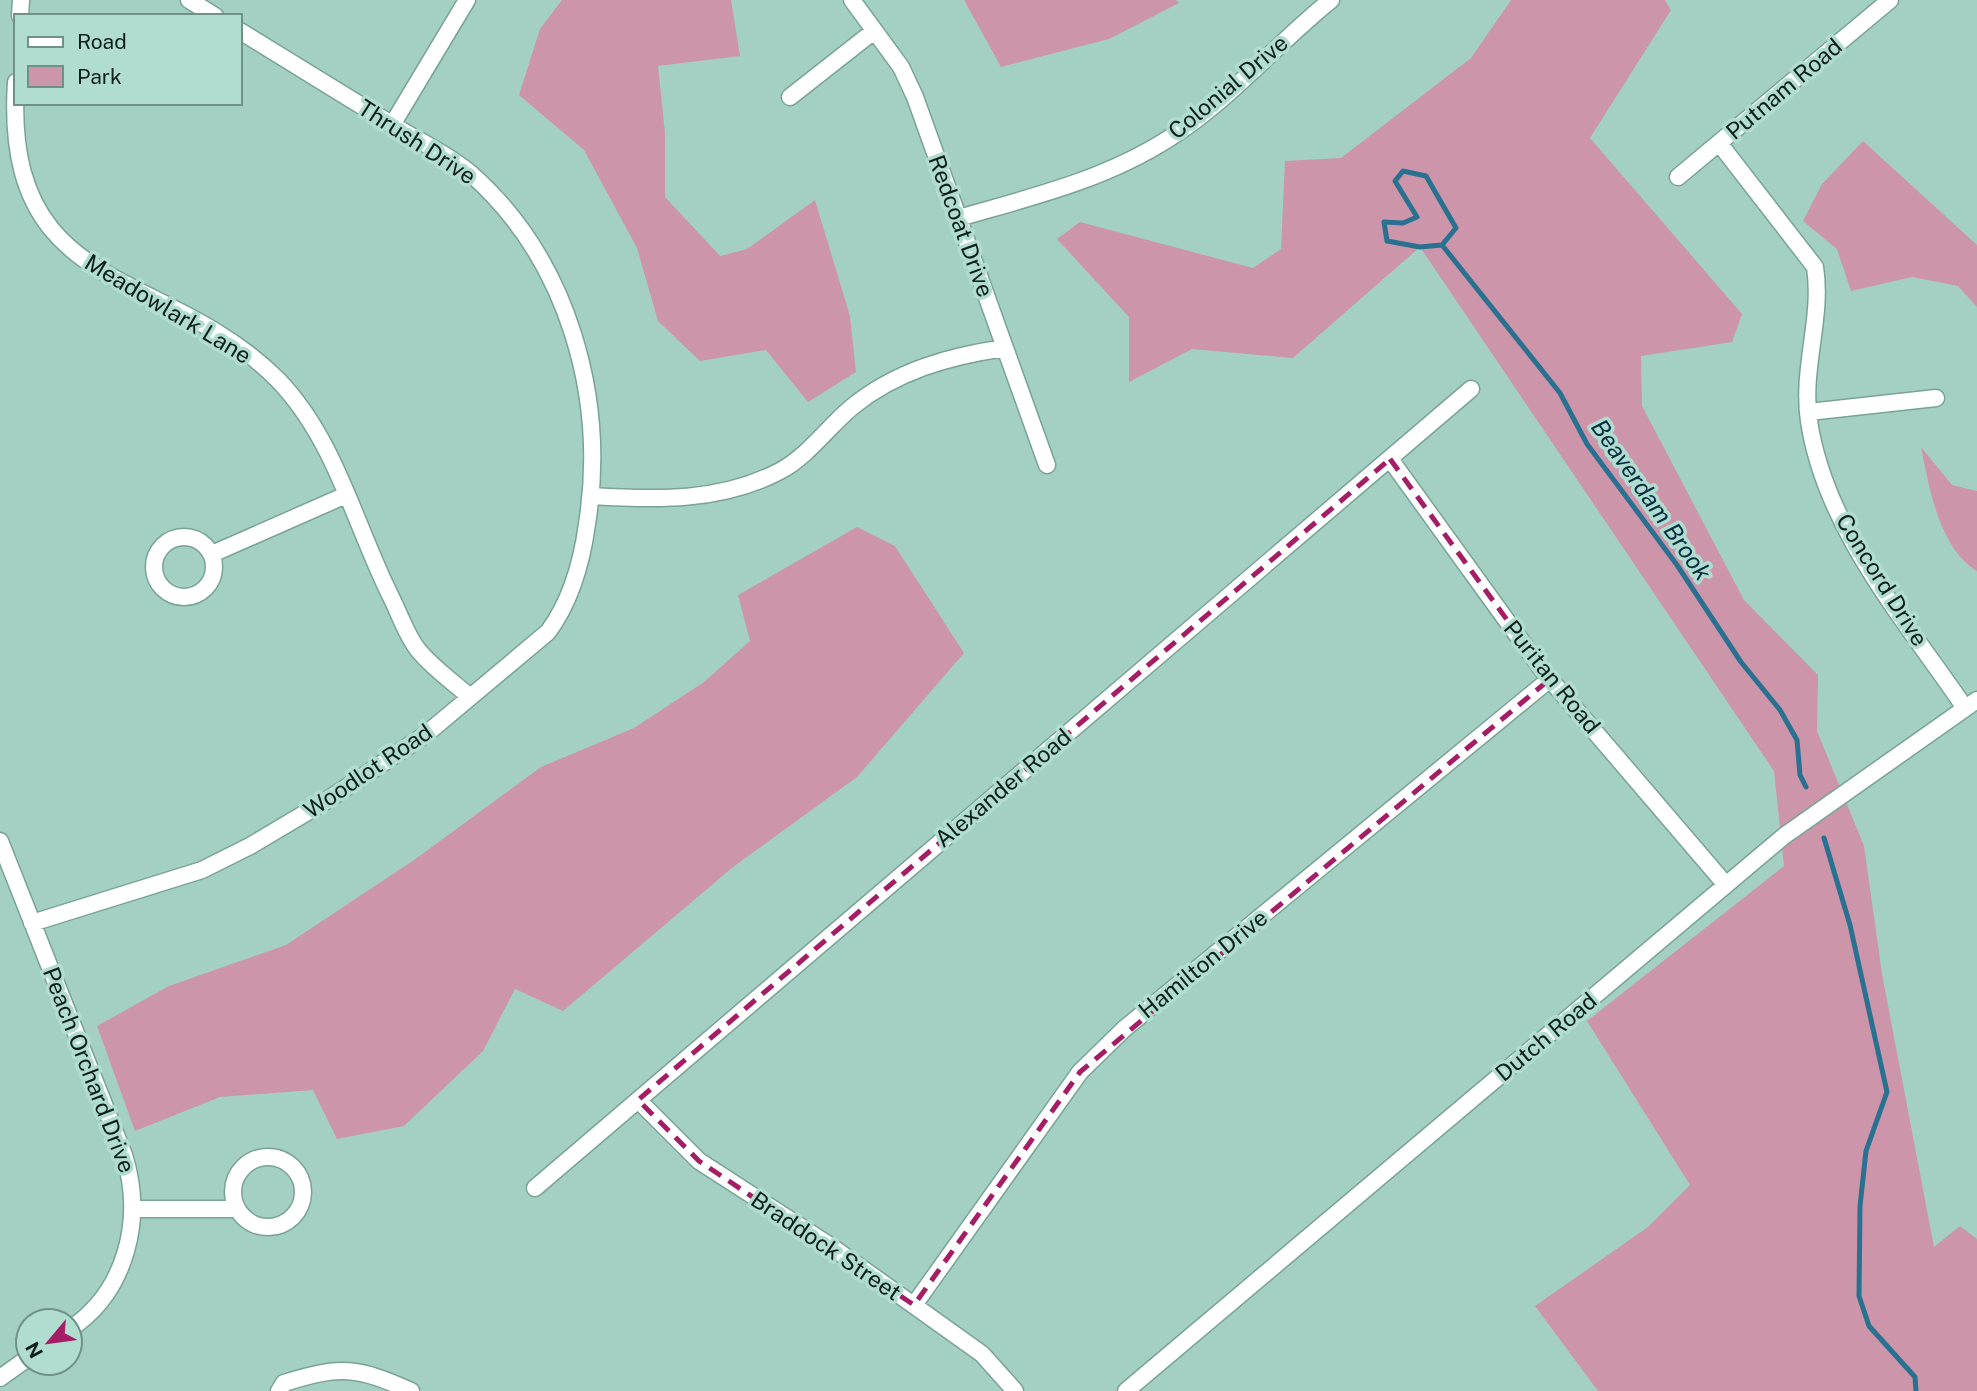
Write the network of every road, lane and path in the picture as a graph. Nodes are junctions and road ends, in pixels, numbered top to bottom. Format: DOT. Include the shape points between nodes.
graph roads {
  1 [pos="189,0"];
  2 [pos="467,0"];
  3 [pos="852,0"];
  4 [pos="1331,0"];
  5 [pos="1890,0"];
  6 [pos="212,14"];
  7 [pos="874,31"];
  8 [pos="242,32"];
  9 [pos="790,97"];
  10 [pos="14,105"];
  11 [pos="393,125"];
  12 [pos="1719,143"];
  13 [pos="1678,177"];
  14 [pos="959,218"];
  15 [pos="1005,348"];
  16 [pos="1471,388"];
  17 [pos="1936,398"];
  18 [pos="1808,412"];
  19 [pos="1390,459"];
  20 [pos="1047,466"];
  21 [pos="346,495"];
  22 [pos="592,496"];
  23 [pos="212,554"];
  24 [pos="1550,678"];
  25 [pos="470,697"];
  26 [pos="1971,704"];
  27 [pos="0,841"];
  28 [pos="1726,885"];
  29 [pos="32,923"];
  30 [pos="638,1100"];
  31 [pos="535,1188"];
  32 [pos="133,1209"];
  33 [pos="237,1209"];
  34 [pos="914,1306"];
  35 [pos="84,1316"];
  36 [pos="279,1391"];
  37 [pos="411,1391"];
  38 [pos="1015,1391"];
  39 [pos="1126,1391"];
  1 -- 6 [label="street"];
  2 -- 11 [label="street"];
  3 -- 7 [label="street, Redcoat Drive"];
  4 -- 14 [label="street, Colonial Drive" via="1202,114 1136,158 1089,179"];
  5 -- 12 [label="street, Putnam Road"];
  7 -- 9 [label="street"];
  7 -- 14 [label="street, Redcoat Drive" via="901,67 915,97"];
  8 -- 11 [label="street, Thrush Drive"];
  10 -- 21 [label="street, Meadowlark Lane" via="17,154 27,189 45,220 69,248 98,270 219,334 266,369 321,437"];
  11 -- 22 [label="street, Thrush Drive" via="468,171 521,231 543,265 571,326 586,378 593,445"];
  12 -- 13 [label="street, Putnam Road"];
  12 -- 18 [label="street, Concord Drive" via="1815,267 1818,291 1806,382"];
  14 -- 15 [label="street, Redcoat Drive"];
  15 -- 20 [label="street, Redcoat Drive"];
  15 -- 22 [label="street" via="955,355 883,386 783,469 751,484 662,501"];
  16 -- 19 [label="street, Alexander Road"];
  17 -- 18 [label="street"];
  18 -- 26 [label="street, Concord Drive" via="1818,459 1864,559"];
  19 -- 24 [label="street, Puritan Road"];
  19 -- 30 [label="street, Alexander Road"];
  21 -- 23 [label="street"];
  21 -- 25 [label="street, Meadowlark Lane" via="418,650"];
  22 -- 25 [label="street, Woodlot Road" via="585,539 560,616 548,632"];
  24 -- 28 [label="street, Puritan Road"];
  24 -- 34 [label="street, Hamilton Drive" via="1124,1030 1080,1072"];
  25 -- 29 [label="street, Woodlot Road" via="425,735 238,852 202,870"];
  26 -- 28 [label="street, Dutch Road" via="1784,836"];
  27 -- 29 [label="street, Peach Orchard Drive"];
  28 -- 39 [label="street, Dutch Road"];
  29 -- 32 [label="street, Peach Orchard Drive" via="124,1155"];
  30 -- 31 [label="street, Alexander Road"];
  30 -- 34 [label="street, Braddock Street" via="699,1161"];
  32 -- 33 [label="street"];
  32 -- 35 [label="street, Peach Orchard Drive" via="128,1247 116,1276"];
  33 -- 33 [label="street" via="253,1224 284,1223 293,1216 302,1196 298,1175 272,1157 250,1162 234,1181"];
  34 -- 38 [label="street, Braddock Street" via="982,1354"];
  36 -- 37 [label="street" via="284,1383 324,1371 369,1372"];
}
